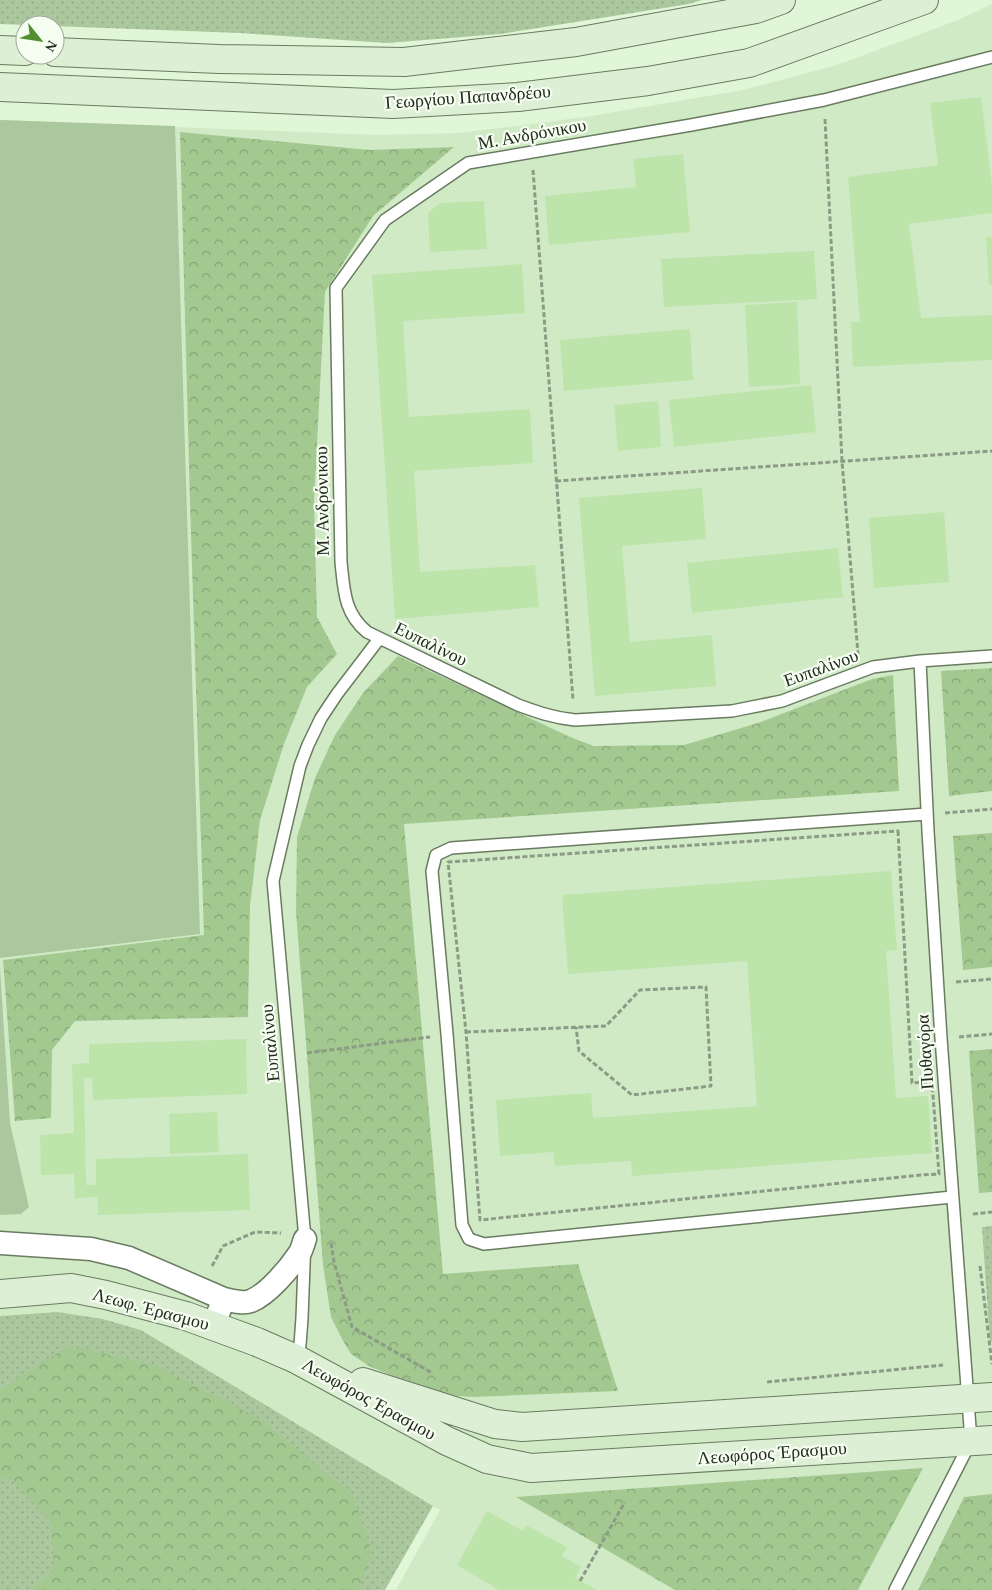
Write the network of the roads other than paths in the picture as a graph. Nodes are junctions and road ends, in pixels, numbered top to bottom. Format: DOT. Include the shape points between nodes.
graph roads {
  1 [pos="781,0"];
  2 [pos="924,0"];
  3 [pos="0,50"];
  4 [pos="15,51"];
  5 [pos="65,52"];
  6 [pos="992,57"];
  7 [pos="219,59"];
  8 [pos="0,87"];
  9 [pos="219,96"];
  10 [pos="379,638"];
  11 [pos="992,656"];
  12 [pos="920,661"];
  13 [pos="927,814"];
  14 [pos="952,1197"];
  15 [pos="294,1236"];
  16 [pos="0,1243"];
  17 [pos="0,1294"];
  18 [pos="224,1299"];
  19 [pos="213,1326"];
  20 [pos="296,1359"];
  21 [pos="981,1398"];
  22 [pos="982,1440"];
  23 [pos="895,1590"];
  1 -- 7 [label="main road" via="756,10 576,42 404,62"];
  2 -- 9 [label="main road, Γεωργίου Παπανδρέου" via="749,63 648,81 518,97 393,104"];
  3 -- 4 [label="main road"];
  5 -- 7 [label="main road"];
  6 -- 10 [label="lane, Μ. Ανδρόνικου" via="824,100 468,163 385,220 336,288 340,562 348,607 359,626"];
  7 -- 9 [label="main road"];
  8 -- 9 [label="main road, Γεωργίου Παπανδρέου"];
  10 -- 12 [label="lane, Ευπαλίνου" via="518,705 559,719 575,720 732,711 782,701 873,667"];
  10 -- 15 [label="lane, Ευπαλίνου" via="326,710 308,745 300,766 273,881 289,1055"];
  11 -- 12 [label="lane, Ευπαλίνου"];
  12 -- 13 [label="lane, Πυθαγόρα"];
  13 -- 14 [label="lane, Πυθαγόρα"];
  13 -- 14 [label="lane" via="451,848 436,855 432,871 462,1225 469,1239 484,1244"];
  14 -- 21 [label="lane, Πυθαγόρα"];
  15 -- 18 [label="street" via="300,1252 265,1292 251,1301"];
  15 -- 20 [label="lane, Ευπαλίνου" via="300,1345"];
  16 -- 18 [label="street" via="92,1249 129,1258"];
  17 -- 19 [label="main road, Λεωφ. Έρασμου" via="70,1288 159,1308"];
  18 -- 19 [label="street"];
  19 -- 20 [label="main road, Λεωφ. Έρασμου"];
  20 -- 21 [label="main road, Λεωφόρος Έρασμου" via="467,1416 522,1427"];
  20 -- 22 [label="main road, Λεωφόρος Έρασμου" via="447,1441 487,1459 531,1468"];
  21 -- 22 [label="lane, Πυθαγόρα"];
  22 -- 23 [label="lane"];
}
